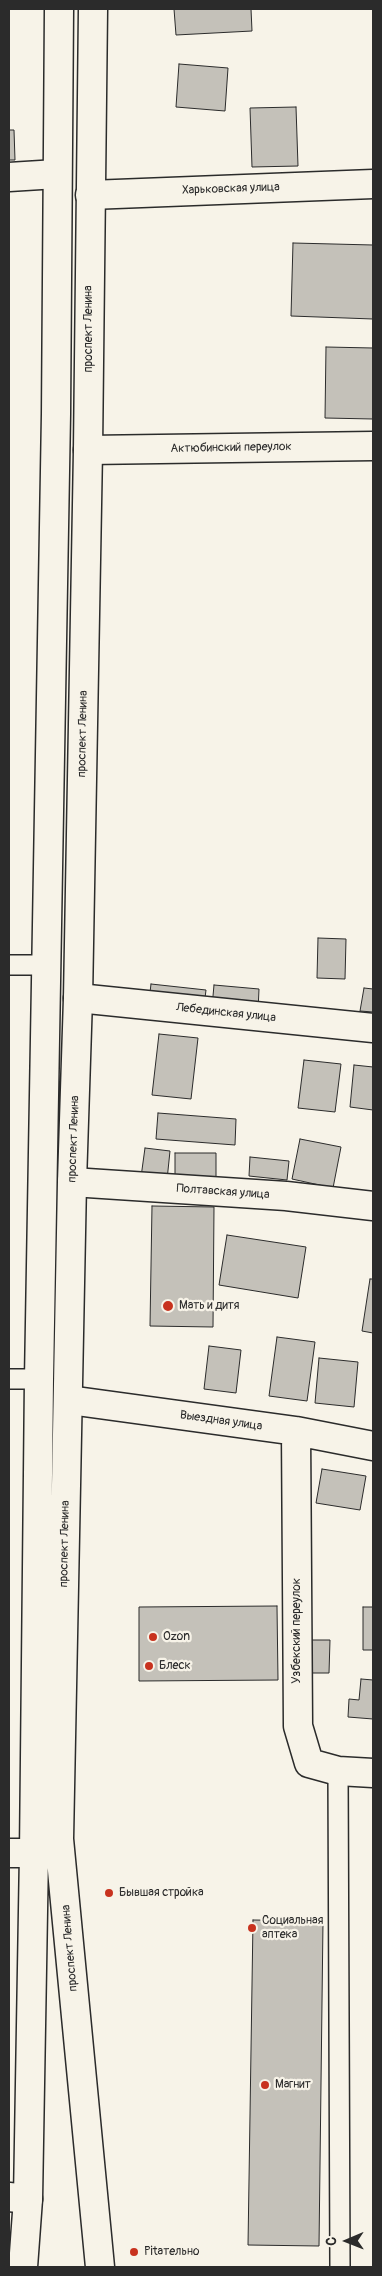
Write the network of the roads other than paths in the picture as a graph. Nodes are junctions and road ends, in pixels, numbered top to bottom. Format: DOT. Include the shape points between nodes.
graph roads {
  1 [pos="59,9"];
  2 [pos="93,9"];
  3 [pos="58,174"];
  4 [pos="9,177"];
  5 [pos="373,184"];
  6 [pos="90,195"];
  7 [pos="373,446"];
  8 [pos="88,450"];
  9 [pos="9,965"];
  10 [pos="46,965"];
  11 [pos="78,998"];
  12 [pos="373,1028"];
  13 [pos="72,1182"];
  14 [pos="373,1206"];
  15 [pos="9,1379"];
  16 [pos="39,1379"];
  17 [pos="68,1400"];
  18 [pos="296,1431"];
  19 [pos="373,1446"];
  20 [pos="338,1771"];
  21 [pos="373,1772"];
  22 [pos="22,1853"];
  23 [pos="18,2198"];
  24 [pos="23,2267"];
  25 [pos="100,2267"];
  26 [pos="340,2267"];
  1 -- 3 [label="main road"];
  2 -- 6 [label="main road, проспект Ленина"];
  3 -- 4 [label="main road"];
  3 -- 10 [label="main road"];
  5 -- 6 [label="main road, Харьковская улица"];
  6 -- 8 [label="main road, проспект Ленина"];
  7 -- 8 [label="main road, Актюбинский переулок"];
  8 -- 11 [label="main road, проспект Ленина"];
  9 -- 10 [label="lane"];
  10 -- 16 [label="main road"];
  11 -- 12 [label="main road, Лебединская улица"];
  11 -- 13 [label="main road, проспект Ленина"];
  13 -- 14 [label="main road, Полтавская улица" via="286,1196"];
  13 -- 17 [label="main road, проспект Ленина"];
  15 -- 16 [label="lane"];
  16 -- 22 [label="main road"];
  17 -- 18 [label="main road, Выездная улица"];
  17 -- 25 [label="main road, проспект Ленина" via="60,1839"];
  18 -- 19 [label="main road, Выездная улица"];
  18 -- 20 [label="main road, Узбекский переулок" via="298,1726 309,1763"];
  20 -- 21 [label="main road, Узбекский переулок"];
  20 -- 26 [label="lane"];
  22 -- 23 [label="main road"];
  23 -- 24 [label="main road"];
}
